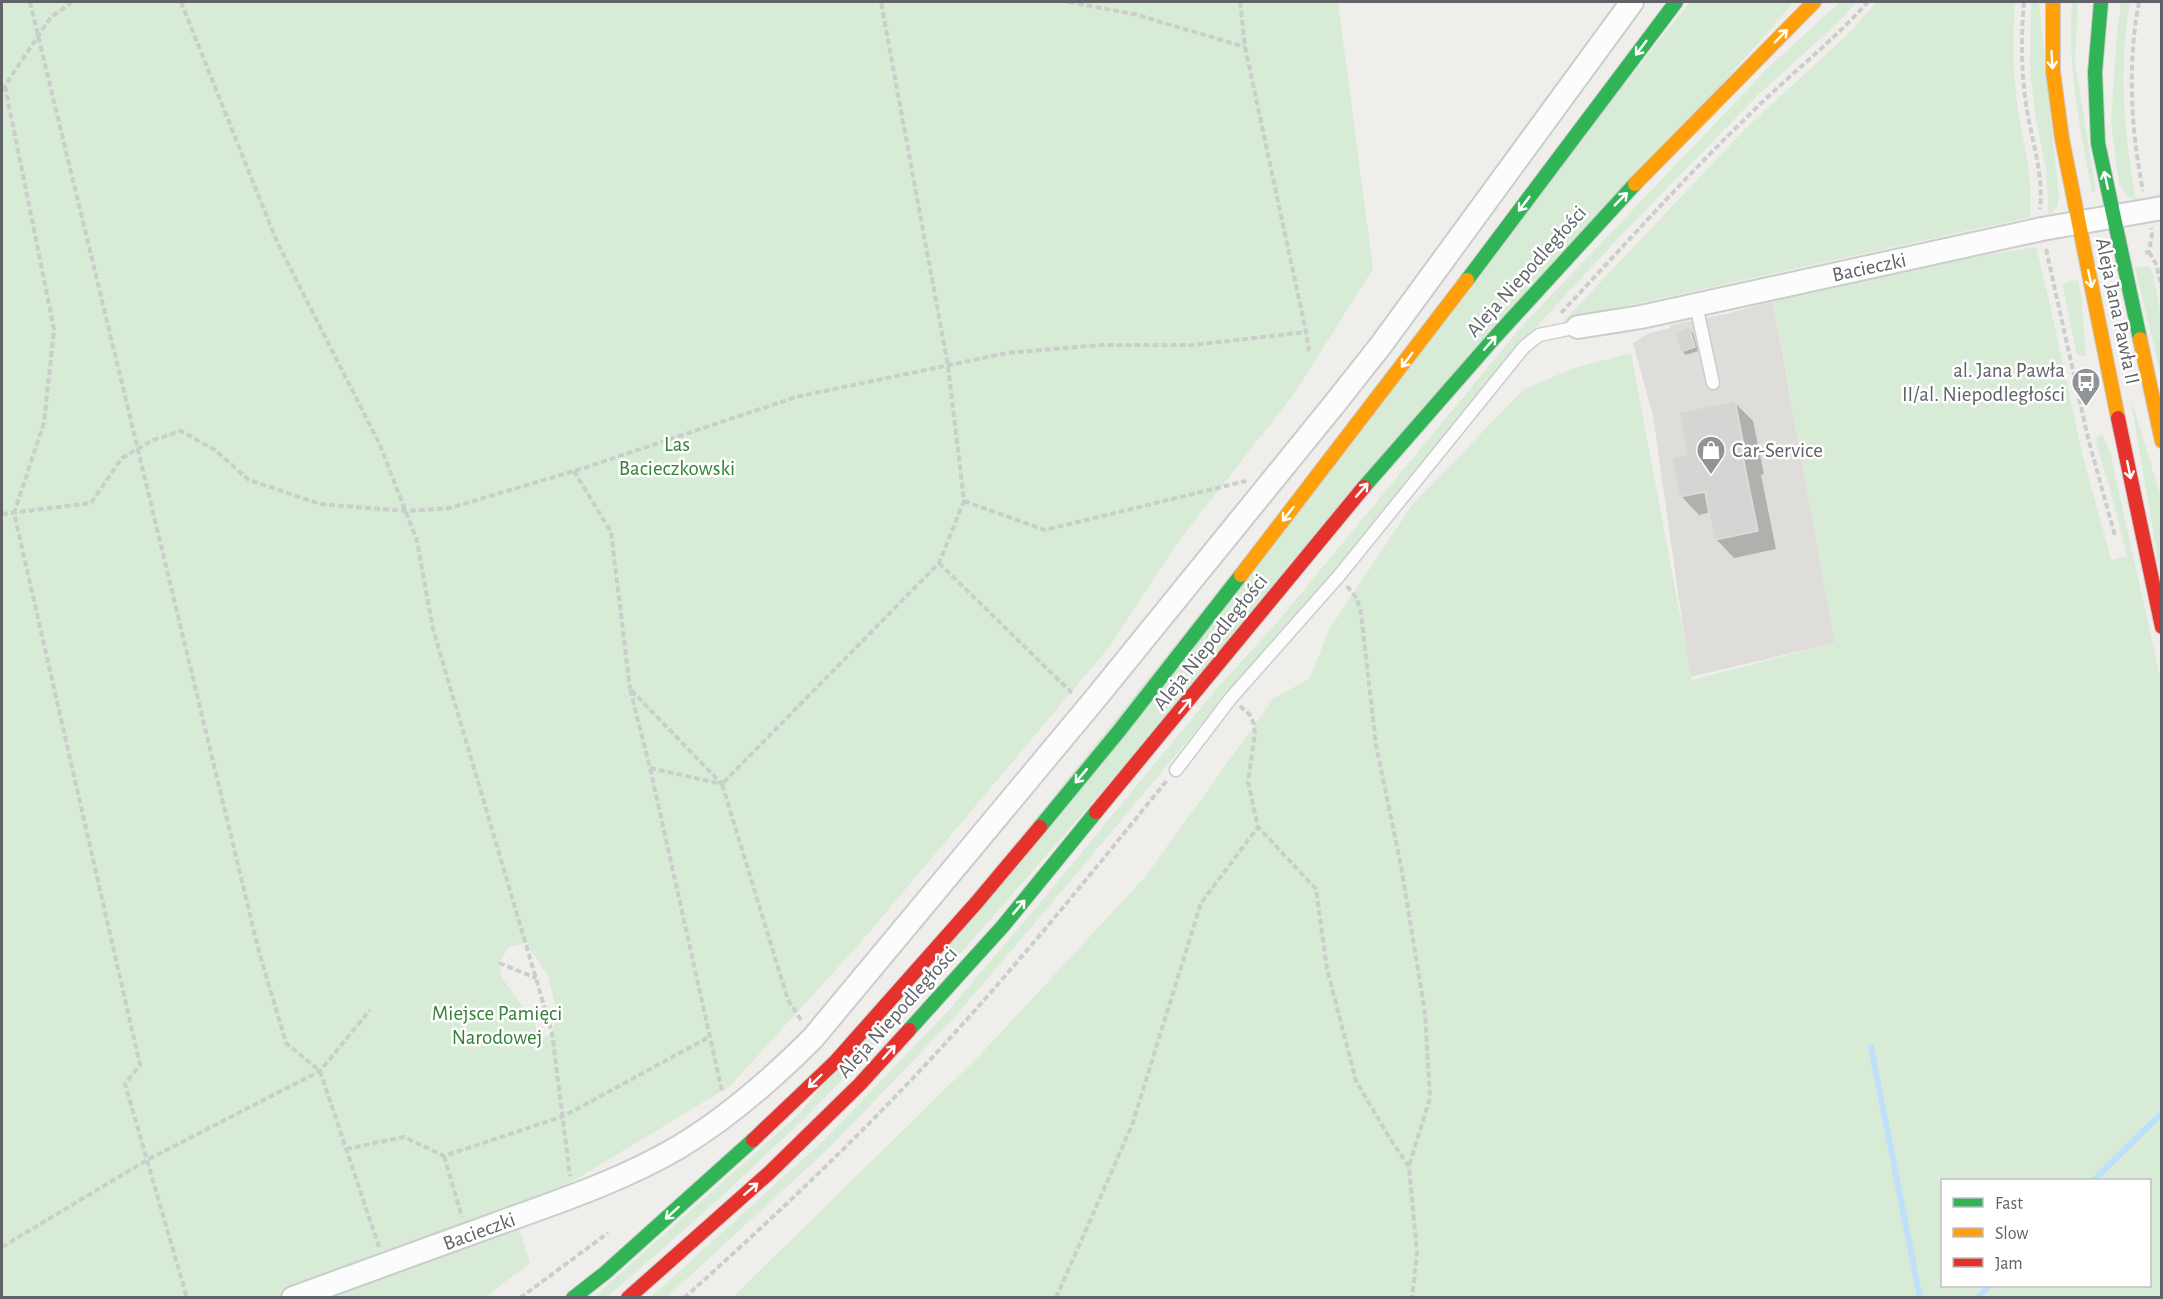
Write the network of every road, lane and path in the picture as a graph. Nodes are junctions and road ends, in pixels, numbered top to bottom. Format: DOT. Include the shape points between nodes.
graph roads {
  1 [pos="30,2"];
  2 [pos="72,2"];
  3 [pos="181,2"];
  4 [pos="881,2"];
  5 [pos="1069,2"];
  6 [pos="1240,2"];
  7 [pos="1632,2"];
  8 [pos="1676,2"];
  9 [pos="1814,2"];
  10 [pos="1868,2"];
  11 [pos="2024,2"];
  12 [pos="2053,2"];
  13 [pos="2101,2"];
  14 [pos="2139,2"];
  15 [pos="38,37"];
  16 [pos="1245,47"];
  17 [pos="3,88"];
  18 [pos="2153,203"];
  19 [pos="2113,216"];
  20 [pos="2078,222"];
  21 [pos="2042,229"];
  22 [pos="2149,252"];
  23 [pos="2162,288"];
  24 [pos="1696,305"];
  25 [pos="1578,327"];
  26 [pos="1306,332"];
  27 [pos="1539,335"];
  28 [pos="1309,351"];
  29 [pos="948,366"];
  30 [pos="1713,383"];
  31 [pos="2162,441"];
  32 [pos="138,448"];
  33 [pos="574,471"];
  34 [pos="1249,480"];
  35 [pos="964,501"];
  36 [pos="406,512"];
  37 [pos="14,513"];
  38 [pos="2,514"];
  39 [pos="2118,545"];
  40 [pos="939,563"];
  41 [pos="1338,577"];
  42 [pos="2162,627"];
  43 [pos="630,689"];
  44 [pos="1231,698"];
  45 [pos="1079,700"];
  46 [pos="650,768"];
  47 [pos="1176,770"];
  48 [pos="722,784"];
  49 [pos="1258,827"];
  50 [pos="499,963"];
  51 [pos="536,978"];
  52 [pos="788,1000"];
  53 [pos="370,1010"];
  54 [pos="710,1037"];
  55 [pos="320,1071"];
  56 [pos="722,1091"];
  57 [pos="564,1116"];
  58 [pos="346,1149"];
  59 [pos="444,1156"];
  60 [pos="147,1160"];
  61 [pos="1409,1167"];
  62 [pos="572,1197"];
  63 [pos="613,1230"];
  64 [pos="467,1235"];
  65 [pos="2,1247"];
  66 [pos="382,1257"];
  67 [pos="187,1298"];
  68 [pos="293,1298"];
  69 [pos="520,1298"];
  70 [pos="573,1298"];
  71 [pos="628,1298"];
  72 [pos="684,1298"];
  73 [pos="1056,1298"];
  74 [pos="1412,1298"];
  1 -- 15 [label="path"];
  2 -- 15 [label="path" via="51,17"];
  3 -- 36 [label="path" via="277,242 380,445"];
  4 -- 29 [label="path"];
  5 -- 16 [label="path" via="1134,14"];
  6 -- 16 [label="path"];
  7 -- 62 [label="street, Bacieczki" via="1336,402 813,1038 725,1117 662,1156"];
  8 -- 70 [label="main road, Aleja Niepodległości, one-way" via="1362,419 1119,731 977,902 836,1061 746,1147"];
  71 -- 9 [label="main road, Aleja Niepodległości, one-way" via="769,1173 860,1084 1003,926 1354,498 1496,336 1604,216"];
  10 -- 27 [label="path" via="1842,31 1750,114"];
  11 -- 21 [label="path" via="2025,93 2041,181"];
  12 -- 20 [label="main road, Aleja Jana Pawła II, one-way" via="2050,40 2054,97"];
  19 -- 13 [label="main road, Aleja Jana Pawła II, one-way" via="2094,111"];
  14 -- 18 [label="path" via="2131,102 2138,163"];
  15 -- 17 [label="path"];
  15 -- 32 [label="path"];
  16 -- 26 [label="path"];
  17 -- 37 [label="path" via="54,329 44,423"];
  18 -- 19 [label="street, Bacieczki"];
  19 -- 20 [label="street, Bacieczki"];
  19 -- 31 [label="main road, Aleja Jana Pawła II"];
  20 -- 21 [label="street, Bacieczki"];
  20 -- 42 [label="main road, Aleja Jana Pawła II, one-way"];
  21 -- 24 [label="street, Bacieczki"];
  21 -- 39 [label="path" via="2088,438"];
  22 -- 23 [label="path"];
  24 -- 25 [label="street, Bacieczki"];
  24 -- 30 [label="lane"];
  25 -- 27 [label="lane"];
  26 -- 28 [label="path"];
  26 -- 29 [label="path" via="1193,345 1100,345 1007,353"];
  27 -- 41 [label="lane" via="1524,347"];
  29 -- 33 [label="path" via="796,397"];
  29 -- 35 [label="path"];
  32 -- 36 [label="path" via="181,431 215,450 249,480 320,504"];
  32 -- 37 [label="path" via="122,458 91,503"];
  32 -- 55 [label="path" via="266,975 286,1043"];
  33 -- 36 [label="path" via="450,508"];
  33 -- 43 [label="path" via="611,532"];
  34 -- 35 [label="path" via="1045,530"];
  35 -- 40 [label="path"];
  36 -- 51 [label="path" via="417,541 433,629"];
  37 -- 38 [label="path"];
  37 -- 60 [label="path" via="140,1065 125,1084"];
  40 -- 45 [label="path"];
  40 -- 48 [label="path"];
  41 -- 44 [label="lane"];
  41 -- 61 [label="path" via="1357,600 1361,613 1376,745 1425,1013 1430,1098"];
  43 -- 46 [label="path"];
  43 -- 48 [label="path"];
  44 -- 47 [label="lane"];
  44 -- 49 [label="path" via="1250,714 1254,724 1248,782"];
  46 -- 48 [label="path"];
  46 -- 54 [label="path"];
  47 -- 72 [label="path" via="960,1028 838,1155"];
  48 -- 52 [label="path"];
  49 -- 61 [label="path" via="1316,889 1327,969 1356,1081"];
  49 -- 73 [label="path" via="1201,903 1132,1125"];
  50 -- 51 [label="path"];
  51 -- 57 [label="path" via="552,1034"];
  53 -- 55 [label="path"];
  54 -- 56 [label="path"];
  54 -- 57 [label="path"];
  55 -- 58 [label="path"];
  55 -- 60 [label="path"];
  57 -- 59 [label="path"];
  57 -- 62 [label="path"];
  58 -- 59 [label="path" via="404,1137"];
  58 -- 66 [label="path"];
  59 -- 64 [label="path"];
  60 -- 65 [label="path"];
  60 -- 67 [label="path"];
  61 -- 74 [label="path" via="1417,1253"];
  62 -- 64 [label="street, Bacieczki"];
  63 -- 69 [label="path"];
  64 -- 68 [label="street, Bacieczki"];
}
